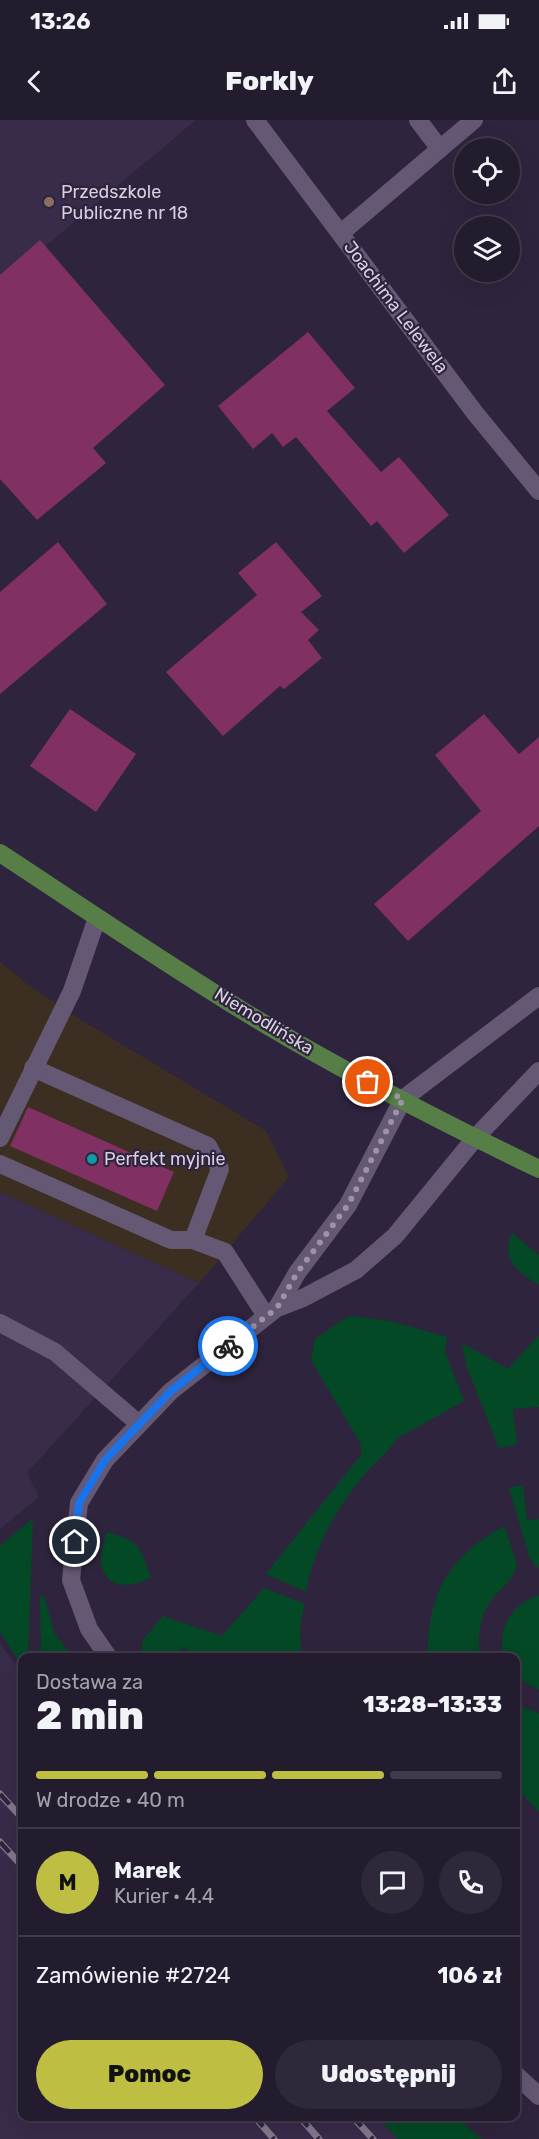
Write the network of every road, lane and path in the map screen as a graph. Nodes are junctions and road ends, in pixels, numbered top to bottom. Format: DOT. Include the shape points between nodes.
graph roads {
  1 [pos="255,120"];
  2 [pos="418,120"];
  3 [pos="474,120"];
  4 [pos="440,149"];
  5 [pos="341,233"];
  6 [pos="539,491"];
  7 [pos="0,853"];
  8 [pos="97,918"];
  9 [pos="539,996"];
  10 [pos="33,1068"];
  11 [pos="539,1071"];
  12 [pos="403,1099"];
  13 [pos="476,1137"];
  14 [pos="0,1138"];
  15 [pos="0,1164"];
  16 [pos="539,1169"];
  17 [pos="193,1240"];
  18 [pos="272,1312"];
  19 [pos="0,1323"];
  20 [pos="138,1423"];
  21 [pos="105,1653"];
  22 [pos="520,2079"];
  23 [pos="539,2096"];
  1 -- 5 [label="street, Joachima Lelewela"];
  2 -- 4 [label="street"];
  3 -- 4 [label="street"];
  4 -- 5 [label="street"];
  5 -- 6 [label="street, Joachima Lelewela" via="475,413"];
  7 -- 8 [label="main road, Niemodlińska"];
  8 -- 10 [label="street" via="72,991"];
  8 -- 12 [label="main road, Niemodlińska" via="263,1023"];
  9 -- 12 [label="street"];
  10 -- 14 [label="street"];
  10 -- 17 [label="street" via="208,1146 220,1169"];
  11 -- 13 [label="street"];
  12 -- 13 [label="main road, Niemodlińska"];
  12 -- 18 [label="street" via="348,1205"];
  13 -- 16 [label="main road, Niemodlińska"];
  13 -- 18 [label="street" via="394,1236 356,1270"];
  15 -- 17 [label="street" via="171,1240"];
  17 -- 18 [label="street" via="225,1252"];
  18 -- 20 [label="street" via="171,1391"];
  19 -- 20 [label="street" via="55,1352"];
  20 -- 21 [label="street" via="105,1460 79,1503 71,1580 88,1629"];
  22 -- 23 [label="street"];
}
